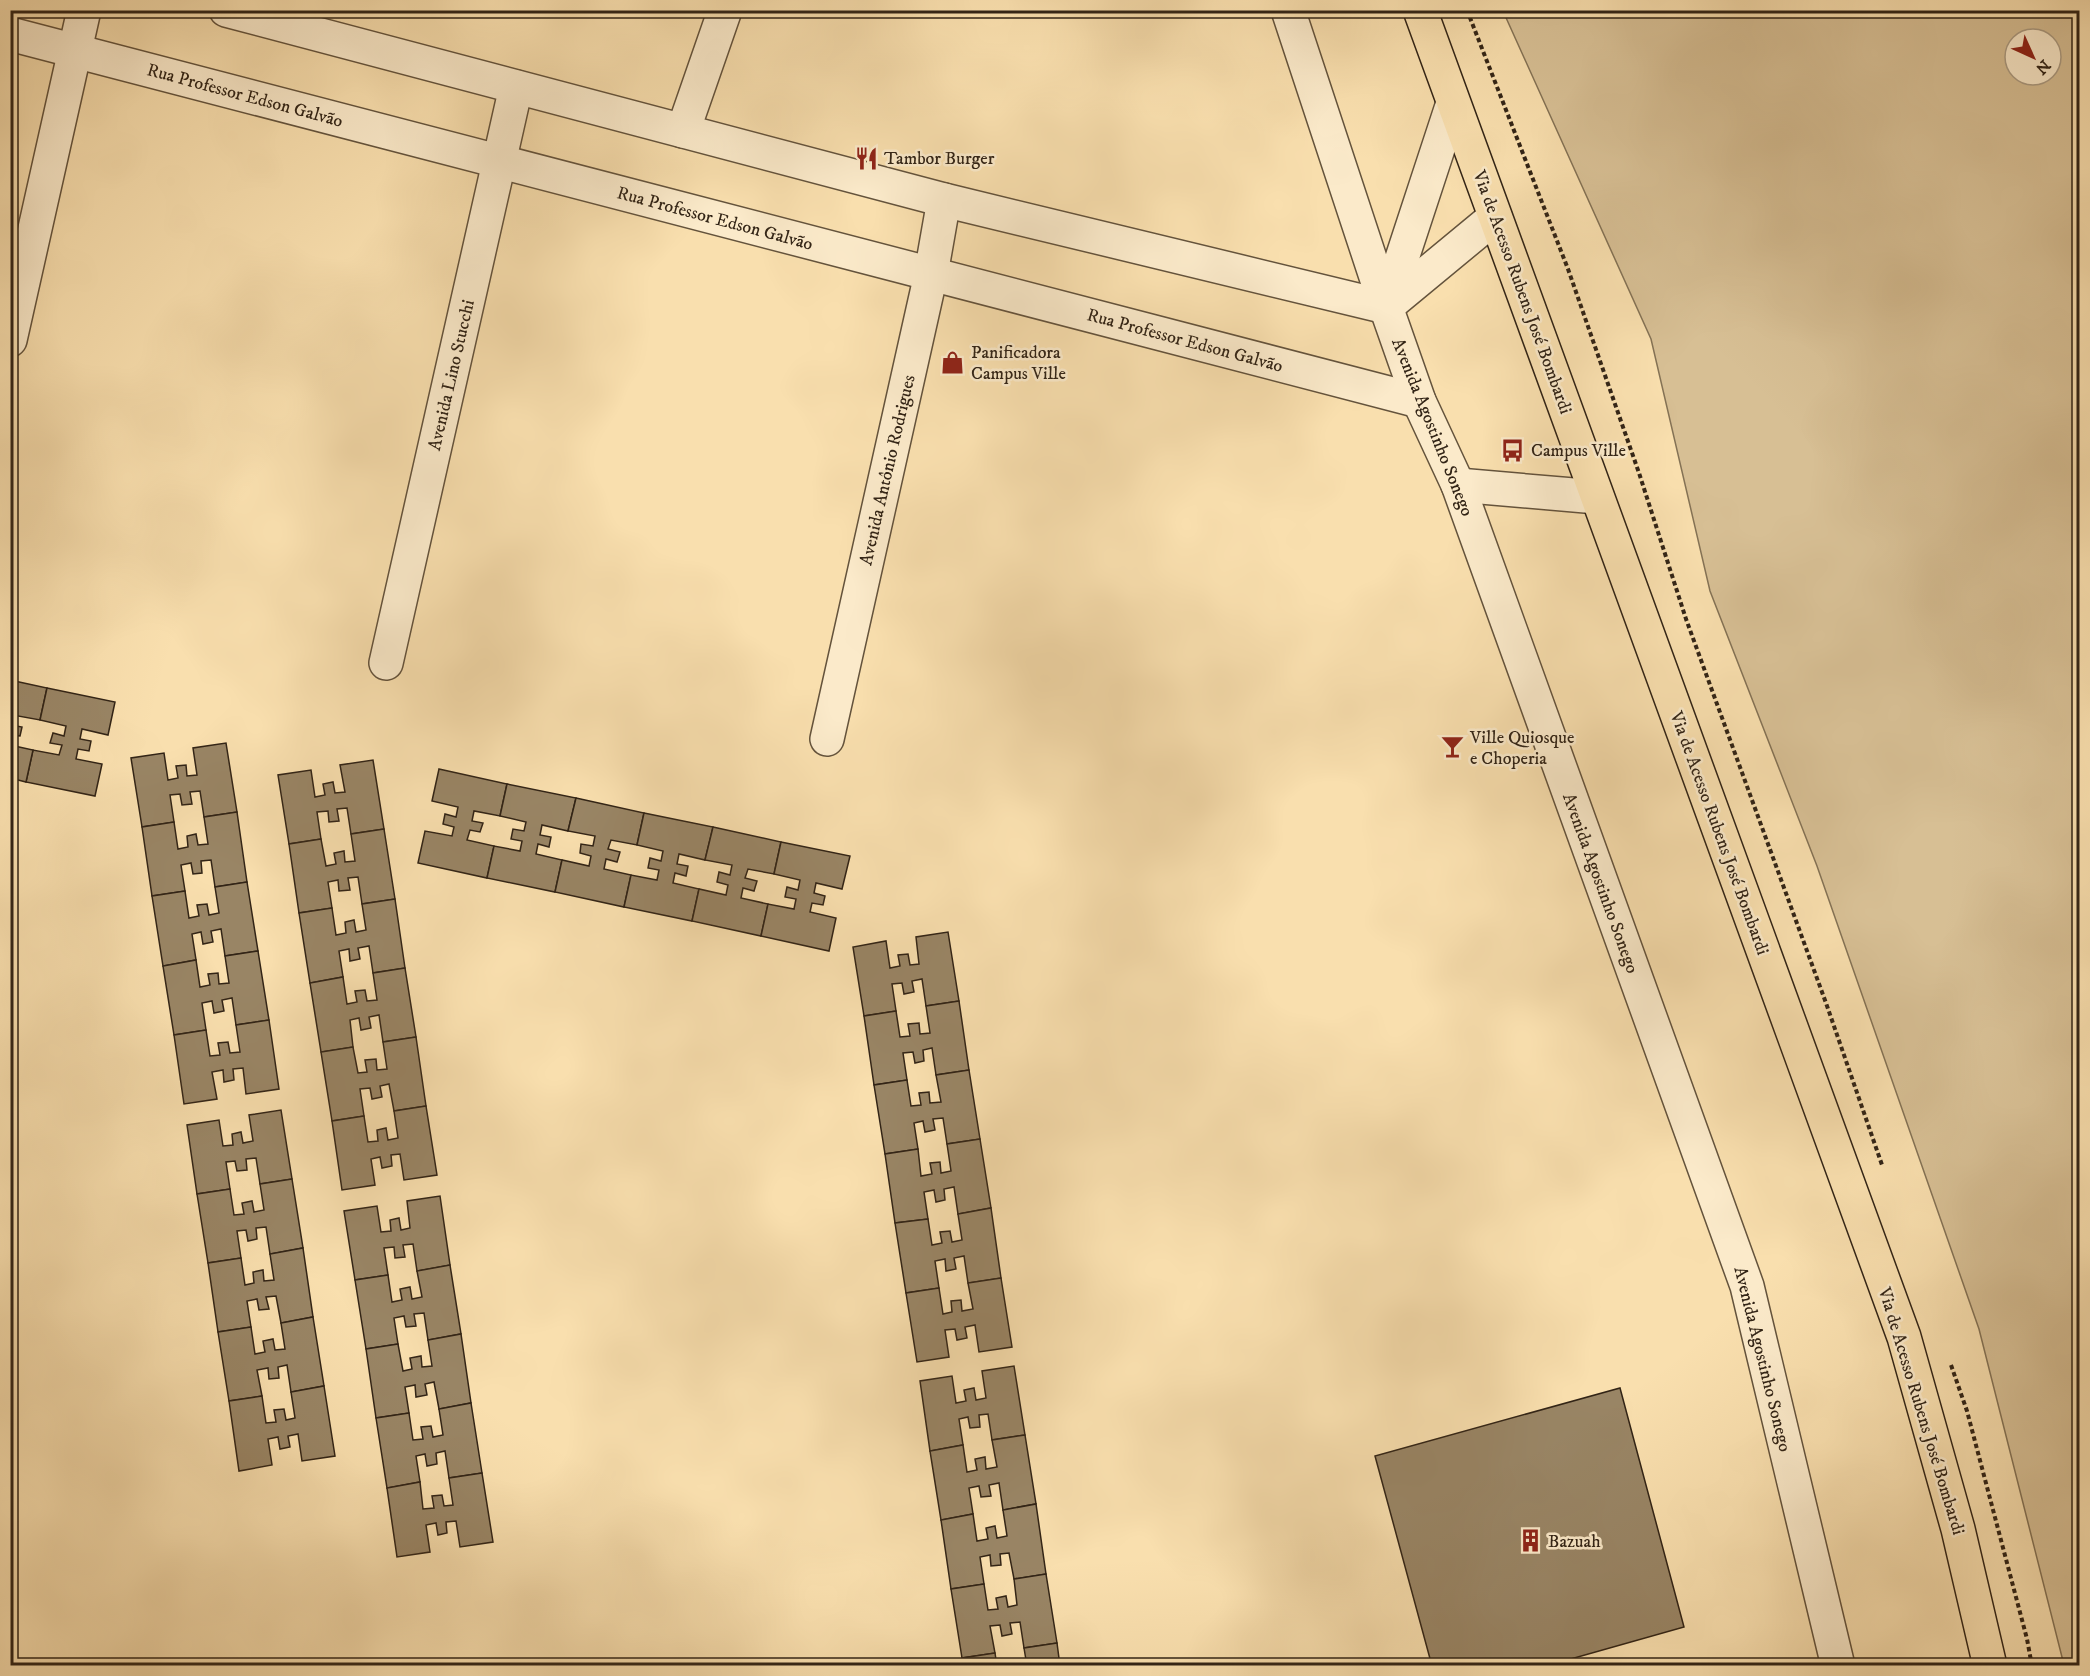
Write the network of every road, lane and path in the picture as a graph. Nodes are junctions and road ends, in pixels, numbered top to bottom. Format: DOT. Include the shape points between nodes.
graph roads {
  1 [pos="84,10"];
  2 [pos="725,10"];
  3 [pos="1288,10"];
  4 [pos="1420,10"];
  5 [pos="1467,10"];
  6 [pos="238,12"];
  7 [pos="10,34"];
  8 [pos="75,51"];
  9 [pos="516,87"];
  10 [pos="1454,103"];
  11 [pos="683,131"];
  12 [pos="500,162"];
  13 [pos="944,200"];
  14 [pos="1495,217"];
  15 [pos="931,274"];
  16 [pos="1386,307"];
  17 [pos="10,340"];
  18 [pos="1419,401"];
  19 [pos="1458,485"];
  20 [pos="1597,497"];
  21 [pos="386,663"];
  22 [pos="827,739"];
  23 [pos="1883,1168"];
  24 [pos="1948,1356"];
  25 [pos="1838,1665"];
  26 [pos="1990,1665"];
  27 [pos="2032,1665"];
  1 -- 8 [label="street"];
  2 -- 11 [label="street"];
  3 -- 16 [label="street, Avenida Agostinho Sonego"];
  4 -- 10 [label="main road, Via de Acesso Rubens José Bombardi"];
  5 -- 23 [label="path" via="1568,269 1686,620"];
  6 -- 9 [label="street"];
  7 -- 8 [label="street, Rua Professor Edson Galvão"];
  8 -- 12 [label="street, Rua Professor Edson Galvão"];
  8 -- 17 [label="street"];
  9 -- 11 [label="street"];
  9 -- 12 [label="street, Avenida Lino Stucchi"];
  10 -- 14 [label="main road, Via de Acesso Rubens José Bombardi"];
  10 -- 16 [label="street"];
  11 -- 13 [label="street"];
  12 -- 15 [label="street, Rua Professor Edson Galvão"];
  12 -- 21 [label="street, Avenida Lino Stucchi"];
  13 -- 15 [label="street, Avenida Antônio Rodrigues"];
  13 -- 16 [label="street"];
  14 -- 16 [label="street"];
  14 -- 20 [label="main road, Via de Acesso Rubens José Bombardi"];
  15 -- 18 [label="street, Rua Professor Edson Galvão"];
  15 -- 22 [label="street, Avenida Antônio Rodrigues"];
  16 -- 18 [label="street, Avenida Agostinho Sonego"];
  18 -- 19 [label="street, Avenida Agostinho Sonego"];
  19 -- 20 [label="street"];
  19 -- 25 [label="street, Avenida Agostinho Sonego" via="1747,1286"];
  20 -- 26 [label="main road, Via de Acesso Rubens José Bombardi" via="1904,1337 1958,1529"];
  24 -- 27 [label="path" via="1968,1411"];
}
